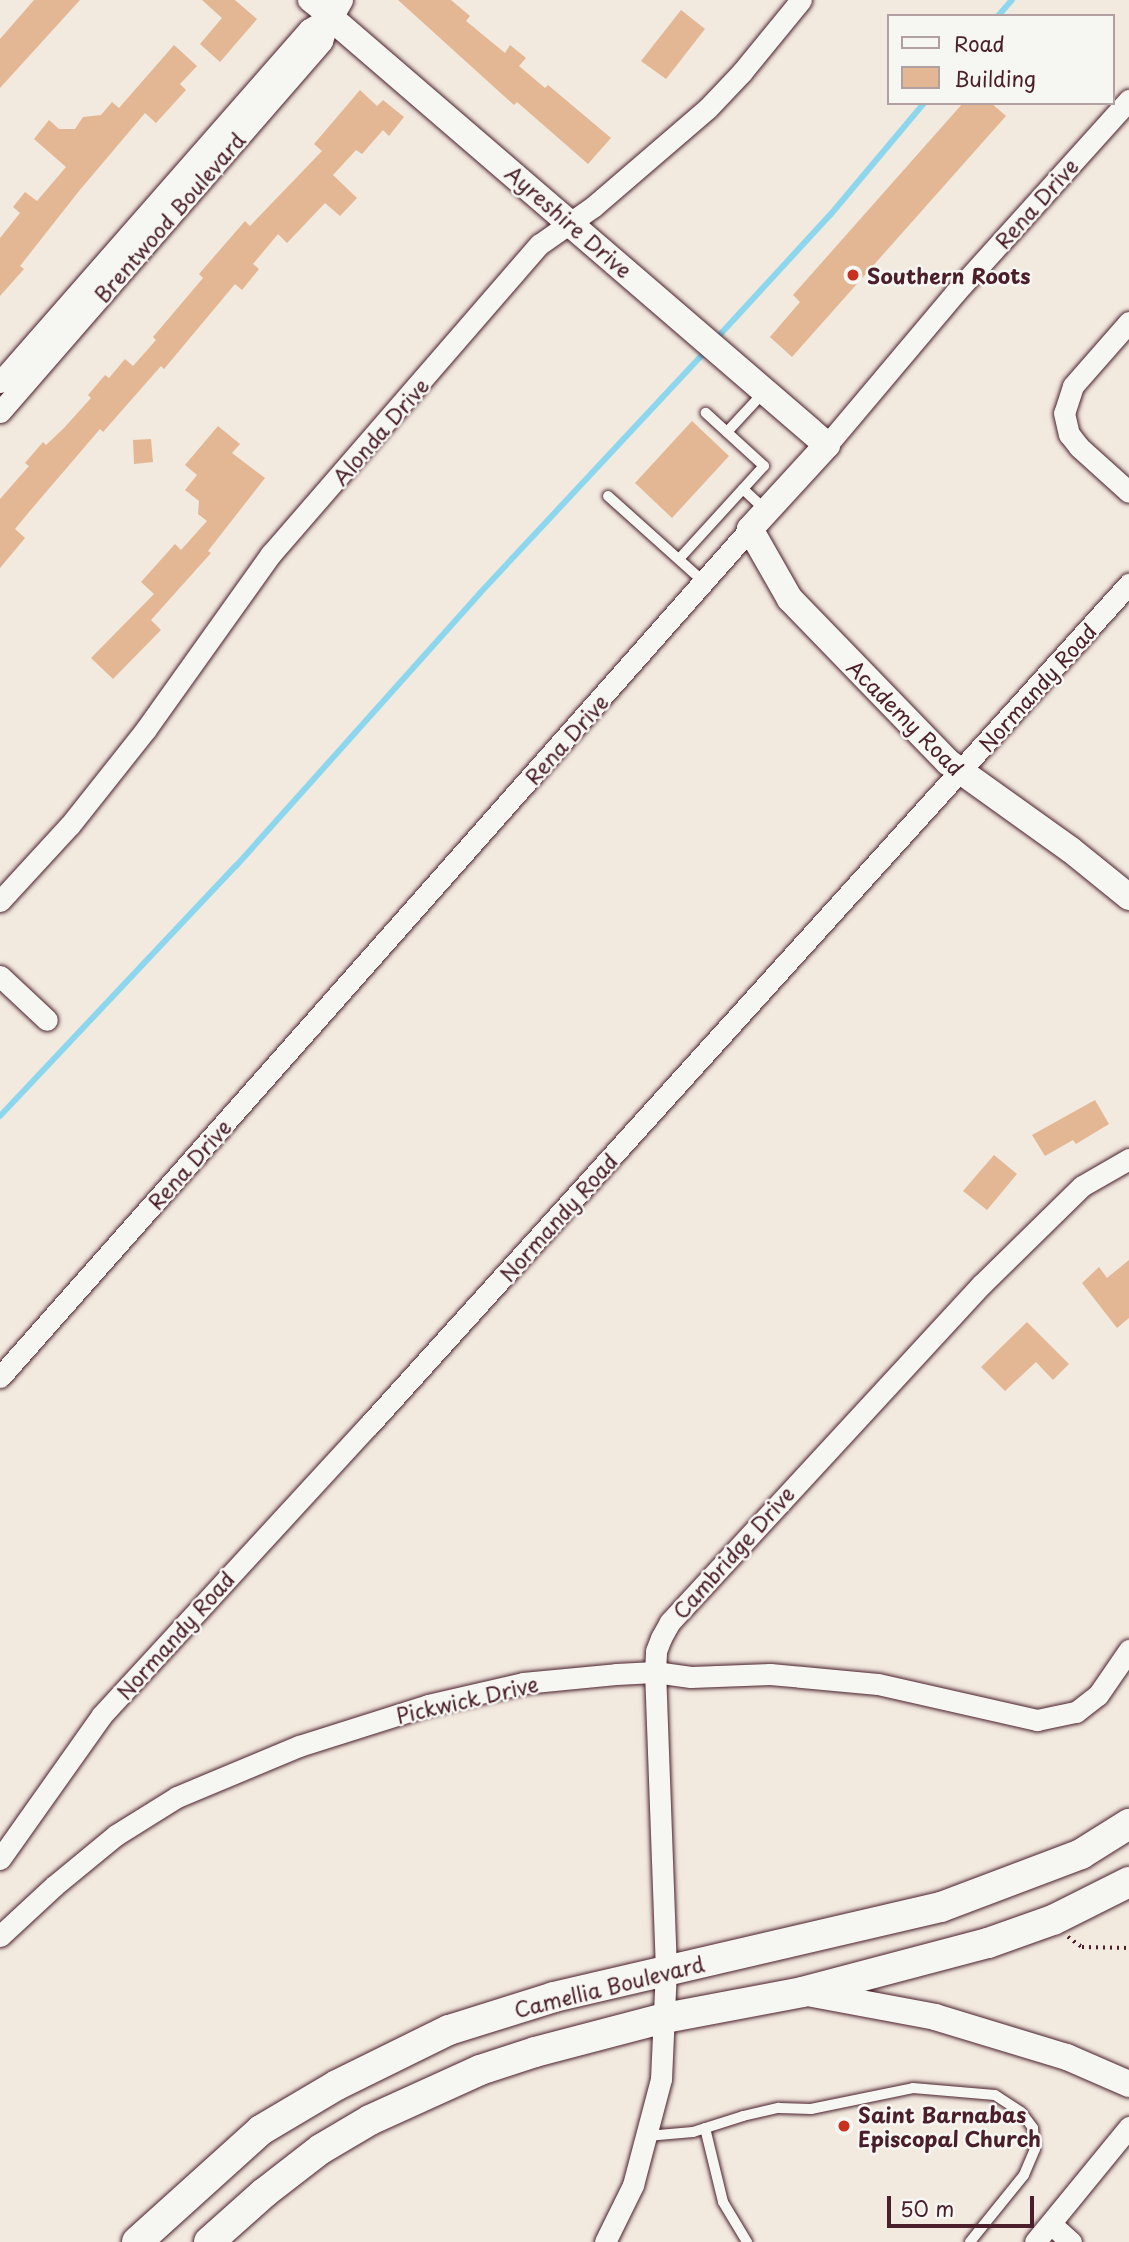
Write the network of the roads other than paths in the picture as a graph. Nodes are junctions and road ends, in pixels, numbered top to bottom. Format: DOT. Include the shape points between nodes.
graph roads {
  1 [pos="308,0"];
  2 [pos="801,0"];
  3 [pos="335,9"];
  4 [pos="1129,100"];
  5 [pos="570,222"];
  6 [pos="1129,322"];
  7 [pos="0,382"];
  8 [pos="765,391"];
  9 [pos="0,412"];
  10 [pos="706,413"];
  11 [pos="727,432"];
  12 [pos="827,445"];
  13 [pos="743,489"];
  14 [pos="1129,492"];
  15 [pos="608,496"];
  16 [pos="759,520"];
  17 [pos="679,559"];
  18 [pos="705,583"];
  19 [pos="1129,584"];
  20 [pos="960,772"];
  21 [pos="1129,898"];
  22 [pos="0,901"];
  23 [pos="0,976"];
  24 [pos="47,1020"];
  25 [pos="1129,1159"];
  26 [pos="0,1377"];
  27 [pos="1129,1650"];
  28 [pos="655,1672"];
  29 [pos="1129,1824"];
  30 [pos="0,1859"];
  31 [pos="1129,1882"];
  32 [pos="0,1936"];
  33 [pos="666,1970"];
  34 [pos="802,1992"];
  35 [pos="665,2018"];
  36 [pos="1129,2084"];
  37 [pos="1129,2127"];
  38 [pos="705,2128"];
  39 [pos="647,2136"];
  40 [pos="1051,2224"];
  41 [pos="137,2242"];
  42 [pos="209,2242"];
  43 [pos="605,2242"];
  44 [pos="747,2242"];
  45 [pos="970,2242"];
  46 [pos="1035,2242"];
  47 [pos="1071,2242"];
  1 -- 3 [label="street, Ayreshire Drive"];
  2 -- 5 [label="street, Alonda Drive" via="708,108"];
  3 -- 5 [label="street, Ayreshire Drive"];
  3 -- 7 [label="street, Brentwood Boulevard" via="309,29"];
  3 -- 9 [label="street, Brentwood Boulevard" via="322,41"];
  4 -- 12 [label="street, Rena Drive"];
  5 -- 8 [label="street, Ayreshire Drive"];
  5 -- 22 [label="street, Alonda Drive" via="540,244 271,554 146,729 70,825"];
  6 -- 14 [label="street" via="1073,386 1064,413 1069,434 1079,447"];
  8 -- 11 [label="lane"];
  8 -- 12 [label="street, Ayreshire Drive"];
  10 -- 11 [label="lane"];
  11 -- 13 [label="lane" via="764,466"];
  12 -- 16 [label="street, Rena Drive"];
  13 -- 16 [label="lane"];
  13 -- 17 [label="lane"];
  15 -- 17 [label="lane"];
  16 -- 18 [label="street, Rena Drive"];
  16 -- 20 [label="street, Academy Road" via="783,586 802,612"];
  17 -- 18 [label="lane"];
  18 -- 26 [label="street, Rena Drive"];
  19 -- 20 [label="street, Normandy Road"];
  20 -- 21 [label="street, Academy Road" via="1071,850"];
  20 -- 30 [label="street, Normandy Road" via="102,1715"];
  23 -- 24 [label="street"];
  25 -- 28 [label="street, Cambridge Drive" via="1082,1186 981,1285 823,1454 670,1622 656,1651"];
  27 -- 28 [label="street, Pickwick Drive" via="1098,1695 1076,1712 1037,1720 828,1677 691,1677"];
  28 -- 32 [label="street, Pickwick Drive" via="523,1683 428,1705 299,1746 177,1797 144,1816 54,1886"];
  28 -- 33 [label="street, Cambridge Drive"];
  29 -- 33 [label="main road, Camellia Boulevard" via="1081,1854 941,1907"];
  31 -- 34 [label="main road" via="1053,1920 988,1943"];
  33 -- 35 [label="street, Cambridge Drive"];
  33 -- 41 [label="main road, Camellia Boulevard" via="486,2017 383,2061 261,2130"];
  34 -- 35 [label="main road"];
  34 -- 36 [label="street" via="935,2017 1067,2057"];
  35 -- 39 [label="street, Cambridge Drive" via="661,2079"];
  35 -- 42 [label="main road" via="524,2055 382,2115 293,2170"];
  37 -- 40 [label="street"];
  38 -- 39 [label="lane"];
  38 -- 44 [label="lane" via="723,2202"];
  38 -- 45 [label="lane" via="779,2108 811,2109 913,2088 995,2095 1021,2112 1033,2128 1035,2149 1024,2175"];
  39 -- 43 [label="street, Cambridge Drive" via="633,2185"];
  40 -- 46 [label="street"];
  40 -- 47 [label="street"];
}
